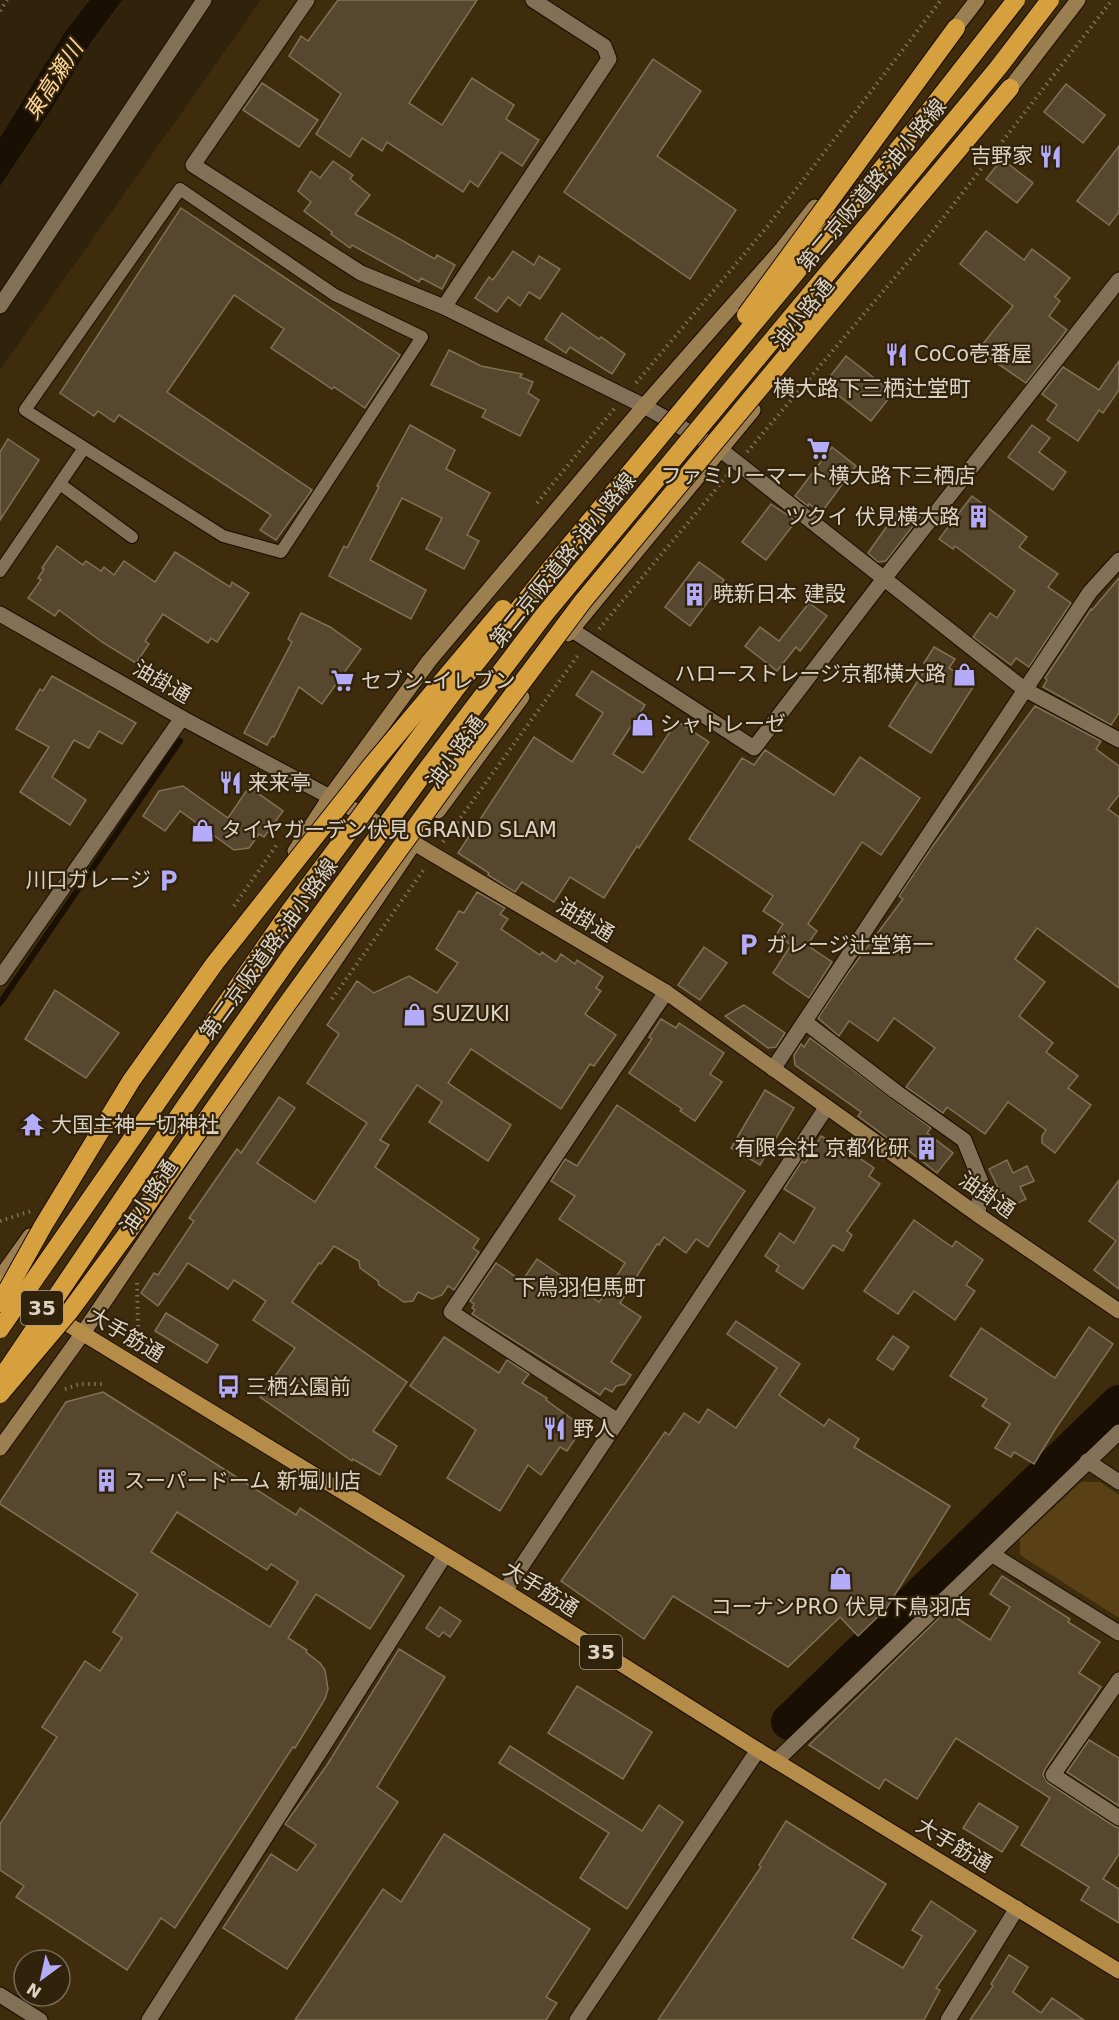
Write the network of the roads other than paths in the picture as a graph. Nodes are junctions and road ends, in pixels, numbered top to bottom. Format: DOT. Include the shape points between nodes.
graph roads {
  1 [pos="204,0"];
  2 [pos="307,0"];
  3 [pos="533,0"];
  4 [pos="977,0"];
  5 [pos="1016,0"];
  6 [pos="1050,0"];
  7 [pos="1078,0"];
  8 [pos="956,28"];
  9 [pos="1010,88"];
  10 [pos="1119,280"];
  11 [pos="0,306"];
  12 [pos="444,307"];
  13 [pos="644,406"];
  14 [pos="84,448"];
  15 [pos="721,450"];
  16 [pos="60,484"];
  17 [pos="132,537"];
  18 [pos="1119,560"];
  19 [pos="0,571"];
  20 [pos="883,579"];
  21 [pos="0,614"];
  22 [pos="572,630"];
  23 [pos="1024,689"];
  24 [pos="182,718"];
  25 [pos="1119,740"];
  26 [pos="330,797"];
  27 [pos="414,843"];
  28 [pos="0,978"];
  29 [pos="666,992"];
  30 [pos="805,1022"];
  31 [pos="773,1069"];
  32 [pos="826,1108"];
  33 [pos="978,1215"];
  34 [pos="0,1278"];
  35 [pos="0,1283"];
  36 [pos="0,1304"];
  37 [pos="1119,1311"];
  38 [pos="0,1329"];
  39 [pos="83,1333"];
  40 [pos="0,1380"];
  41 [pos="0,1394"];
  42 [pos="618,1420"];
  43 [pos="1119,1432"];
  44 [pos="0,1448"];
  45 [pos="1087,1461"];
  46 [pos="1119,1482"];
  47 [pos="445,1555"];
  48 [pos="993,1555"];
  49 [pos="505,1591"];
  50 [pos="1119,1633"];
  51 [pos="1119,1680"];
  52 [pos="758,1750"];
  53 [pos="776,1761"];
  54 [pos="1119,1818"];
  55 [pos="1017,1908"];
  56 [pos="1119,1971"];
  57 [pos="0,1995"];
  58 [pos="40,2020"];
  59 [pos="148,2020"];
  60 [pos="577,2020"];
  61 [pos="948,2020"];
  1 -- 11 [label="street"];
  2 -- 12 [label="street" via="193,165 361,273"];
  3 -- 12 [label="street" via="604,46 609,59"];
  4 -- 8 [label="street"];
  5 -- 38 [label="highway, 第二京阪道路;油小路線, bridge" via="919,124 550,568 454,691 291,911"];
  6 -- 40 [label="highway, 第二京阪道路;油小路線, bridge" via="998,68 544,615 289,958"];
  7 -- 9 [label="street, 油小路通"];
  8 -- 13 [label="street" via="782,249"];
  8 -- 36 [label="highway, bridge" via="729,338 370,766 215,963 131,1080"];
  9 -- 15 [label="street, 油小路通"];
  9 -- 41 [label="highway, bridge" via="583,601 282,1011 126,1235 70,1311"];
  10 -- 20 [label="street"];
  12 -- 13 [label="street"];
  13 -- 15 [label="street"];
  13 -- 26 [label="street" via="429,661"];
  14 -- 14 [label="lane" via="223,536 281,552 422,337 335,295 180,189 25,410"];
  14 -- 16 [label="lane"];
  15 -- 20 [label="street"];
  15 -- 22 [label="street, 油小路通"];
  16 -- 17 [label="lane"];
  16 -- 19 [label="lane"];
  18 -- 23 [label="street" via="1090,592"];
  20 -- 22 [label="street" via="754,748"];
  20 -- 23 [label="street"];
  21 -- 24 [label="street, 油掛通"];
  22 -- 27 [label="street, 油小路通"];
  23 -- 25 [label="street"];
  23 -- 30 [label="street"];
  24 -- 26 [label="street, 油掛通"];
  24 -- 28 [label="street"];
  26 -- 27 [label="street, 油掛通"];
  26 -- 34 [label="street" via="195,1002"];
  27 -- 29 [label="street, 油掛通"];
  27 -- 39 [label="street, 油小路通"];
  29 -- 31 [label="street, 油掛通"];
  29 -- 42 [label="street" via="451,1312"];
  30 -- 31 [label="street"];
  30 -- 33 [label="street" via="964,1140 981,1182"];
  31 -- 32 [label="street, 油掛通"];
  32 -- 33 [label="street, 油掛通"];
  32 -- 42 [label="street"];
  33 -- 37 [label="street, 油掛通"];
  35 -- 39 [label="main road, 大手筋通 / 35"];
  39 -- 44 [label="street, 油小路通"];
  39 -- 47 [label="main road, 大手筋通 / 35"];
  42 -- 49 [label="street"];
  43 -- 45 [label="street"];
  45 -- 46 [label="street"];
  45 -- 48 [label="street"];
  47 -- 49 [label="main road, 大手筋通 / 35"];
  47 -- 59 [label="street"];
  48 -- 50 [label="street"];
  48 -- 53 [label="street"];
  49 -- 52 [label="main road, 大手筋通 / 35"];
  51 -- 54 [label="street" via="1053,1775"];
  52 -- 53 [label="main road, 大手筋通 / 35"];
  52 -- 60 [label="street"];
  53 -- 55 [label="main road, 大手筋通 / 35"];
  55 -- 56 [label="main road, 大手筋通 / 35"];
  55 -- 61 [label="street"];
  57 -- 58 [label="street"];
}
